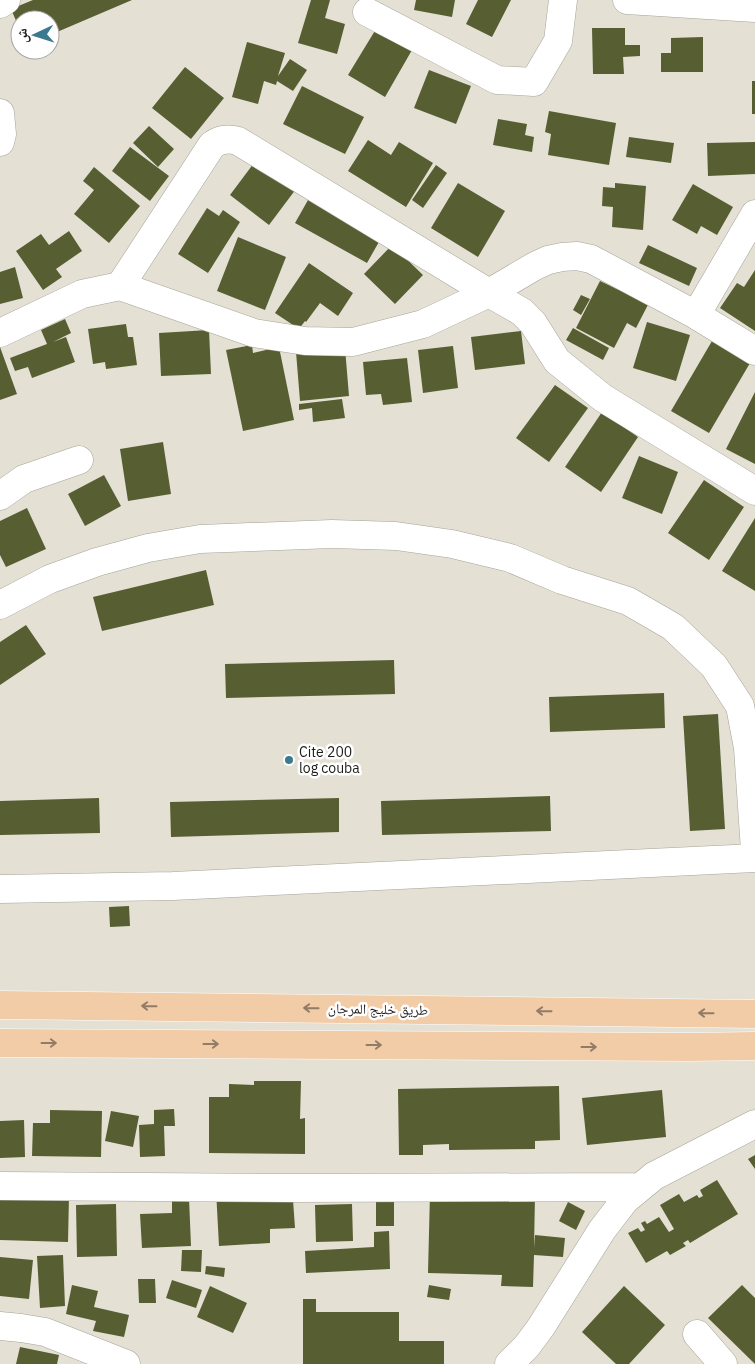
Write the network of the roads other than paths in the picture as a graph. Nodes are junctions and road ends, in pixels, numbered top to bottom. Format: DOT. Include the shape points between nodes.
graph roads {
  1 [pos="6,0"];
  2 [pos="563,0"];
  3 [pos="627,0"];
  4 [pos="0,4"];
  5 [pos="755,8"];
  6 [pos="368,12"];
  7 [pos="0,113"];
  8 [pos="0,142"];
  9 [pos="755,214"];
  10 [pos="120,286"];
  11 [pos="489,293"];
  12 [pos="696,315"];
  13 [pos="0,333"];
  14 [pos="755,351"];
  15 [pos="79,460"];
  16 [pos="755,491"];
  17 [pos="0,496"];
  18 [pos="0,605"];
  19 [pos="755,850"];
  20 [pos="755,858"];
  21 [pos="0,889"];
  22 [pos="0,1005"];
  23 [pos="755,1014"];
  24 [pos="0,1043"];
  25 [pos="755,1046"];
  26 [pos="755,1124"];
  27 [pos="0,1186"];
  28 [pos="639,1188"];
  29 [pos="0,1326"];
  30 [pos="697,1334"];
  31 [pos="126,1364"];
  32 [pos="509,1364"];
  33 [pos="723,1364"];
  1 -- 4 [label="street"];
  2 -- 6 [label="street" via="558,41 534,82 497,80"];
  3 -- 5 [label="street"];
  7 -- 8 [label="street"];
  9 -- 12 [label="street"];
  10 -- 11 [label="street" via="254,334 305,341 353,342 423,324"];
  10 -- 11 [label="street" via="212,145 227,139 238,141"];
  10 -- 13 [label="street" via="82,294"];
  11 -- 12 [label="street" via="548,260 576,256 590,259"];
  11 -- 16 [label="street" via="522,312 533,323 557,361 602,398"];
  12 -- 14 [label="street"];
  15 -- 17 [label="street" via="24,479"];
  18 -- 19 [label="street" via="50,579 97,562 148,548 200,539 332,534 396,536 452,544 510,558 562,580 628,600 673,627 714,666 740,706 748,748"];
  20 -- 21 [label="street" via="182,886"];
  23 -- 22 [label="main road, طريق خليج المرجان, one-way"];
  24 -- 25 [label="main road, one-way"];
  26 -- 28 [label="street" via="670,1166"];
  27 -- 28 [label="street"];
  28 -- 32 [label="street" via="613,1215 541,1327"];
  29 -- 31 [label="street" via="45,1332"];
  30 -- 33 [label="street"];
}
